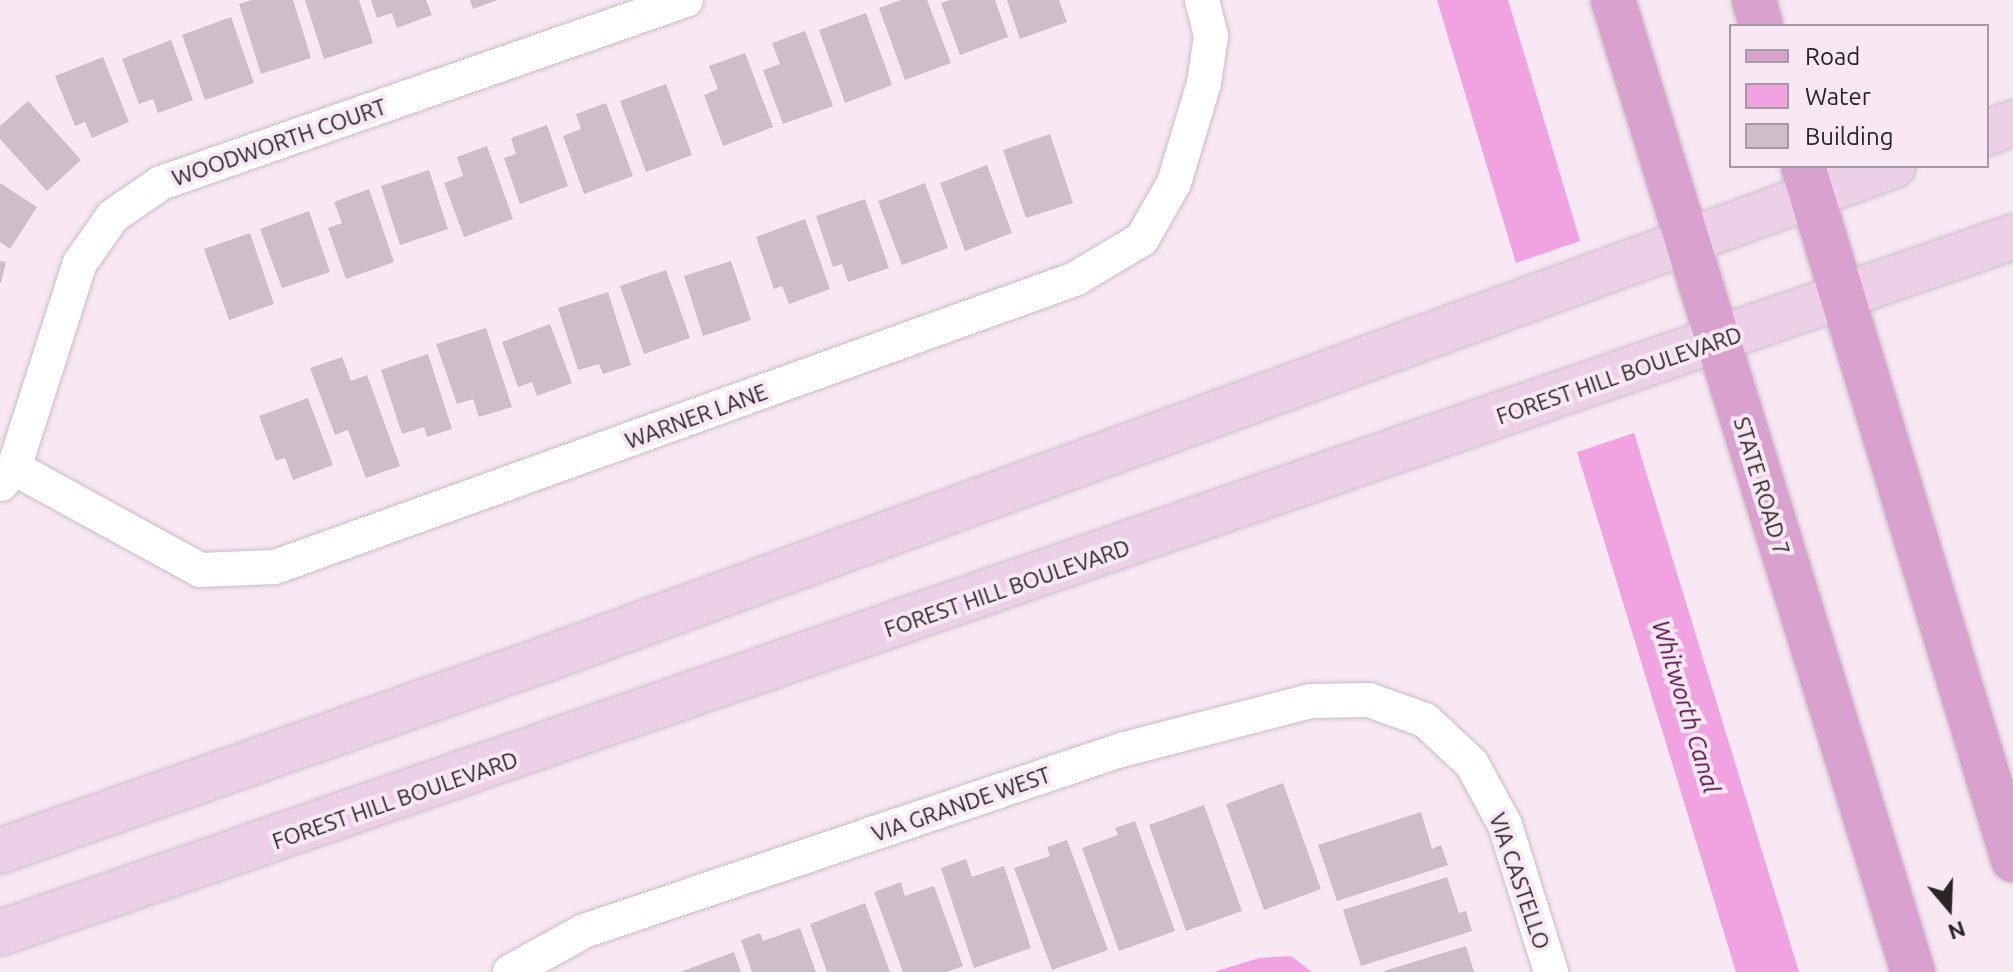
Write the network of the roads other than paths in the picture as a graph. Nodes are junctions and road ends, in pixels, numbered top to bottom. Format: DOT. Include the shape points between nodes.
graph roads {
  1 [pos="686,0"];
  2 [pos="1202,0"];
  3 [pos="1613,0"];
  4 [pos="1754,0"];
  5 [pos="1760,24"];
  6 [pos="2013,123"];
  7 [pos="1989,132"];
  8 [pos="1881,168"];
  9 [pos="1807,180"];
  10 [pos="2013,237"];
  11 [pos="1687,245"];
  12 [pos="1842,299"];
  13 [pos="1716,341"];
  14 [pos="7,477"];
  15 [pos="1425,720"];
  16 [pos="0,851"];
  17 [pos="2013,860"];
  18 [pos="0,933"];
  19 [pos="510,972"];
  20 [pos="1551,972"];
  21 [pos="1913,972"];
  1 -- 14 [label="street, WOODWORTH COURT" via="161,183 137,199 113,216 80,263"];
  2 -- 14 [label="street, WARNER LANE" via="1211,36 1204,83 1174,183 1142,239 1075,279 275,567 200,570"];
  3 -- 11 [label="main road, STATE ROAD 7"];
  4 -- 5 [label="main road"];
  6 -- 7 [label="main road"];
  8 -- 9 [label="main road"];
  9 -- 11 [label="main road"];
  9 -- 12 [label="main road"];
  10 -- 12 [label="main road, FOREST HILL BOULEVARD"];
  11 -- 13 [label="main road, STATE ROAD 7"];
  11 -- 16 [label="main road"];
  12 -- 13 [label="main road, FOREST HILL BOULEVARD"];
  12 -- 17 [label="main road"];
  13 -- 18 [label="main road, FOREST HILL BOULEVARD"];
  13 -- 21 [label="main road, STATE ROAD 7"];
  15 -- 19 [label="street, VIA GRANDE WEST" via="1369,700 1310,701 1121,750 584,931"];
  15 -- 20 [label="street, VIA CASTELLO" via="1472,764 1505,825"];
}
